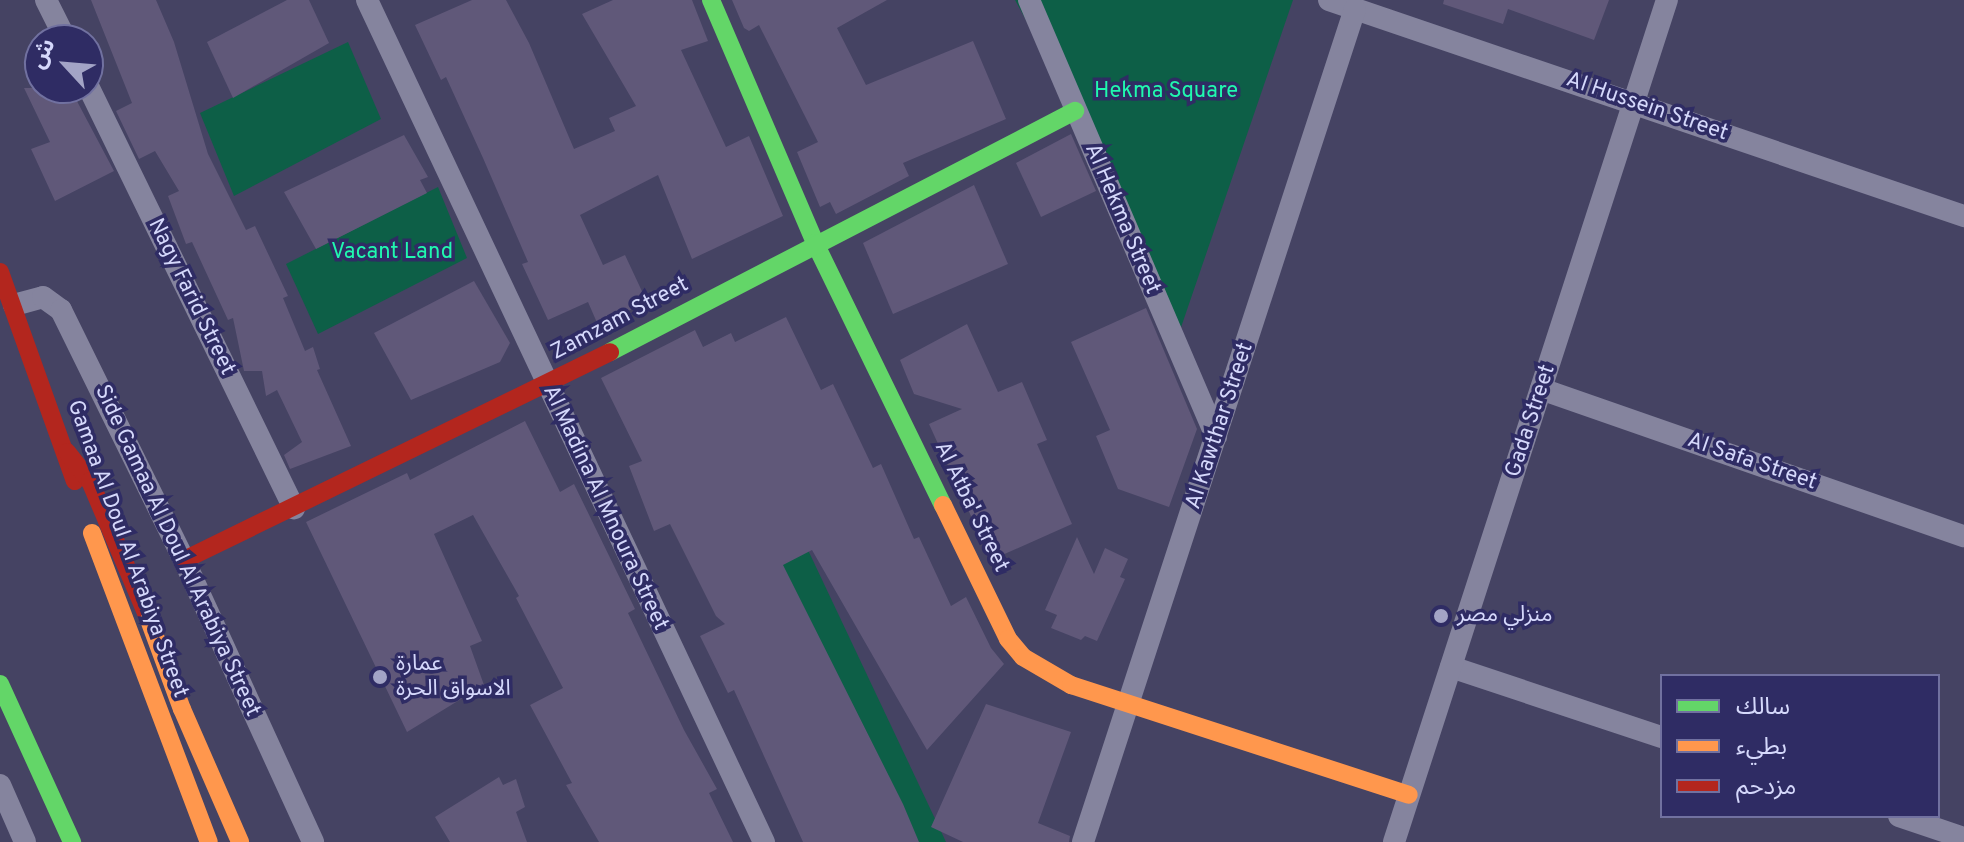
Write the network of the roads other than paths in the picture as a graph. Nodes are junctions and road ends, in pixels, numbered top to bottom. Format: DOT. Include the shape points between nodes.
graph roads {
  1 [pos="46,0"];
  2 [pos="367,0"];
  3 [pos="711,0"];
  4 [pos="1029,0"];
  5 [pos="1329,0"];
  6 [pos="1667,0"];
  7 [pos="1355,9"];
  8 [pos="58,24"];
  9 [pos="1634,102"];
  10 [pos="97,104"];
  11 [pos="1075,111"];
  12 [pos="1964,216"];
  13 [pos="815,243"];
  14 [pos="0,272"];
  15 [pos="14,305"];
  16 [pos="547,385"];
  17 [pos="1541,389"];
  18 [pos="1216,437"];
  19 [pos="67,452"];
  20 [pos="294,509"];
  21 [pos="1964,536"];
  22 [pos="184,560"];
  23 [pos="1451,667"];
  24 [pos="0,684"];
  25 [pos="1130,706"];
  26 [pos="1660,736"];
  27 [pos="0,785"];
  28 [pos="1409,795"];
  29 [pos="1905,818"];
  30 [pos="1964,838"];
  31 [pos="25,842"];
  32 [pos="72,842"];
  33 [pos="209,842"];
  34 [pos="240,842"];
  35 [pos="313,842"];
  36 [pos="764,842"];
  37 [pos="1083,842"];
  38 [pos="1394,842"];
  1 -- 8 [label="street"];
  2 -- 16 [label="street, Al Madina Al Mnoura Street"];
  3 -- 13 [label="main road, Al Atba' Street"];
  4 -- 11 [label="street, Al Hekma Street"];
  5 -- 7 [label="street, Al Hussein Street"];
  6 -- 9 [label="street, Gada Street"];
  7 -- 9 [label="street, Al Hussein Street"];
  7 -- 18 [label="street, Al Kawthar Street"];
  9 -- 12 [label="street, Al Hussein Street"];
  9 -- 17 [label="street, Gada Street"];
  10 -- 20 [label="street, Nagy Farid Street"];
  11 -- 13 [label="main road, Zamzam Street"];
  11 -- 18 [label="street, Al Hekma Street"];
  13 -- 16 [label="main road, Zamzam Street"];
  13 -- 25 [label="main road, Al Atba' Street" via="1008,639 1052,677"];
  14 -- 15 [label="main road, Gamaa Al Doul Al Arabiya Street"];
  15 -- 19 [label="main road, Gamaa Al Doul Al Arabiya Street"];
  15 -- 22 [label="street, Side Gamaa Al Doul Al Arabiya Street" via="43,297 61,310"];
  16 -- 20 [label="main road, Zamzam Street"];
  16 -- 36 [label="street, Al Madina Al Mnoura Street"];
  17 -- 21 [label="street, Al Safa Street"];
  17 -- 23 [label="street, Gada Street"];
  18 -- 25 [label="street, Al Kawthar Street"];
  19 -- 33 [label="main road, Gamaa Al Doul Al Arabiya Street" via="80,500"];
  19 -- 34 [label="main road, bridge" via="90,481"];
  20 -- 22 [label="main road, Zamzam Street"];
  22 -- 35 [label="street, Side Gamaa Al Doul Al Arabiya Street"];
  23 -- 26 [label="street"];
  23 -- 28 [label="street, Gada Street"];
  24 -- 32 [label="main road"];
  25 -- 28 [label="main road, Al Atba' Street"];
  25 -- 37 [label="street, Al Kawthar Street"];
  27 -- 31 [label="street"];
  28 -- 38 [label="street, Gada Street"];
  29 -- 30 [label="street"];
}
